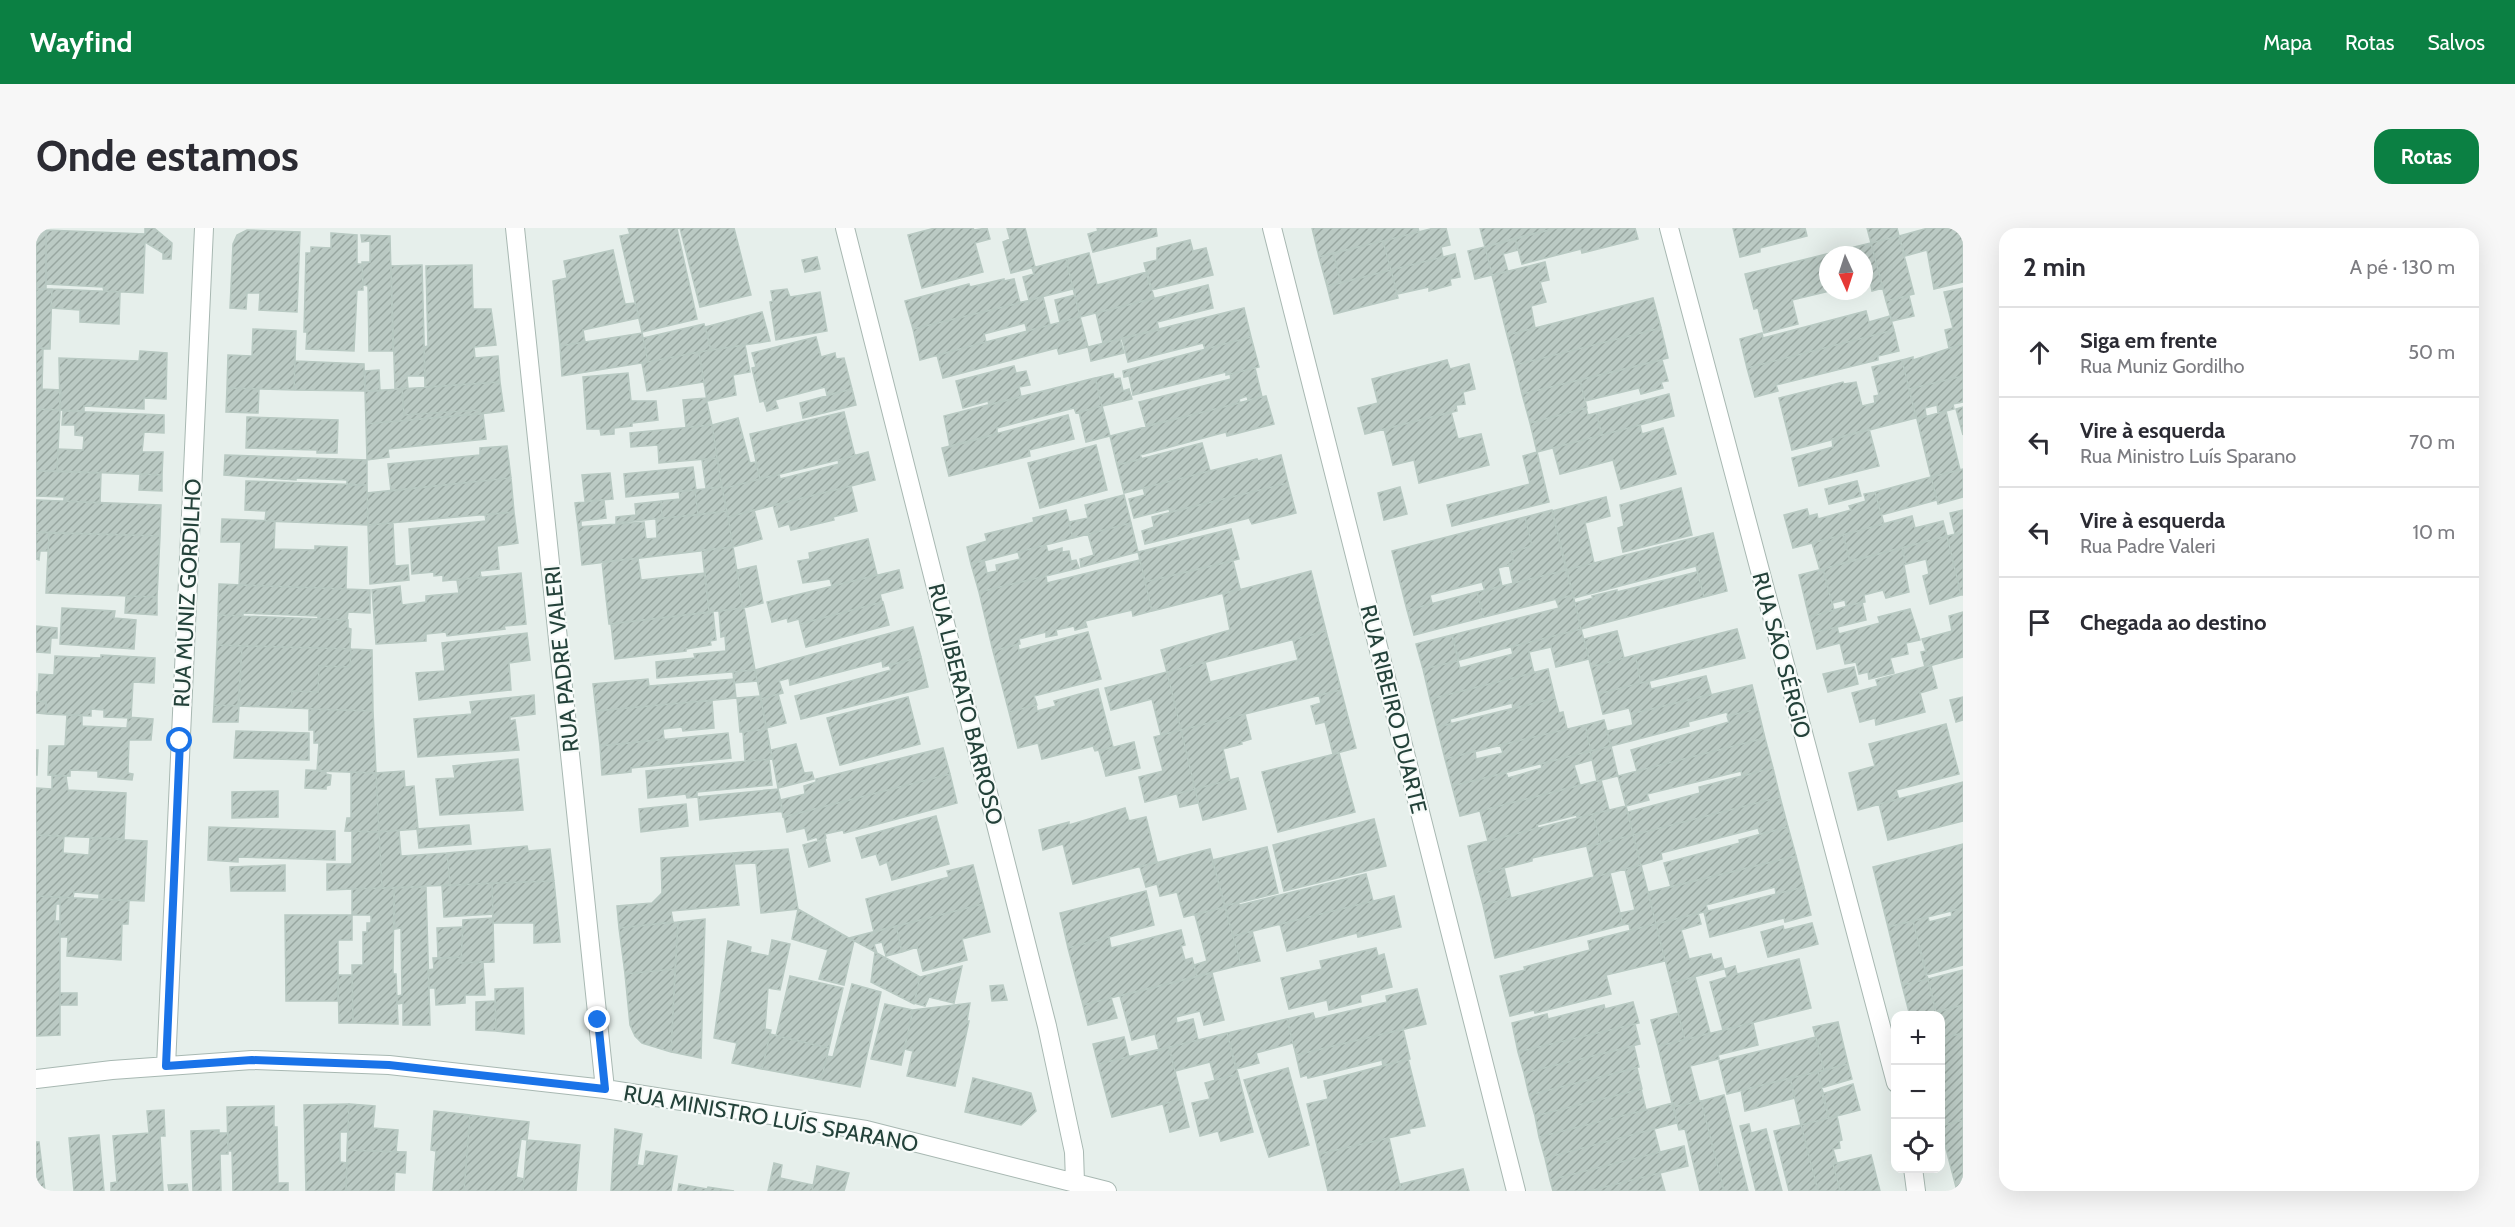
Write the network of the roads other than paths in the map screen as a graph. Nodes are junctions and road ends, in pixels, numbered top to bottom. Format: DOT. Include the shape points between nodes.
graph roads {
  1 [pos="204,228"];
  2 [pos="515,228"];
  3 [pos="845,228"];
  4 [pos="1272,228"];
  5 [pos="1669,228"];
  6 [pos="1891,1065"];
  7 [pos="166,1066"];
  8 [pos="36,1079"];
  9 [pos="605,1089"];
  10 [pos="1914,1173"];
  11 [pos="1075,1182"];
  12 [pos="1107,1191"];
  13 [pos="1516,1191"];
  14 [pos="1916,1191"];
  1 -- 7 [label="street, RUA MUNIZ GORDILHO"];
  2 -- 9 [label="street, RUA PADRE VALERI"];
  3 -- 11 [label="street, RUA LIBERATO BARROSO" via="1047,1026 1074,1152"];
  4 -- 13 [label="street, RUA RIBEIRO DUARTE"];
  5 -- 6 [label="street, RUA SÃO SÉRGIO"];
  7 -- 8 [label="street, RUA MINISTRO LUÍS SPARANO"];
  7 -- 9 [label="street, RUA MINISTRO LUÍS SPARANO" via="252,1060 389,1065"];
  9 -- 11 [label="street, RUA MINISTRO LUÍS SPARANO" via="866,1130"];
  10 -- 14 [label="street"];
  11 -- 12 [label="street, RUA MINISTRO LUÍS SPARANO"];
}
